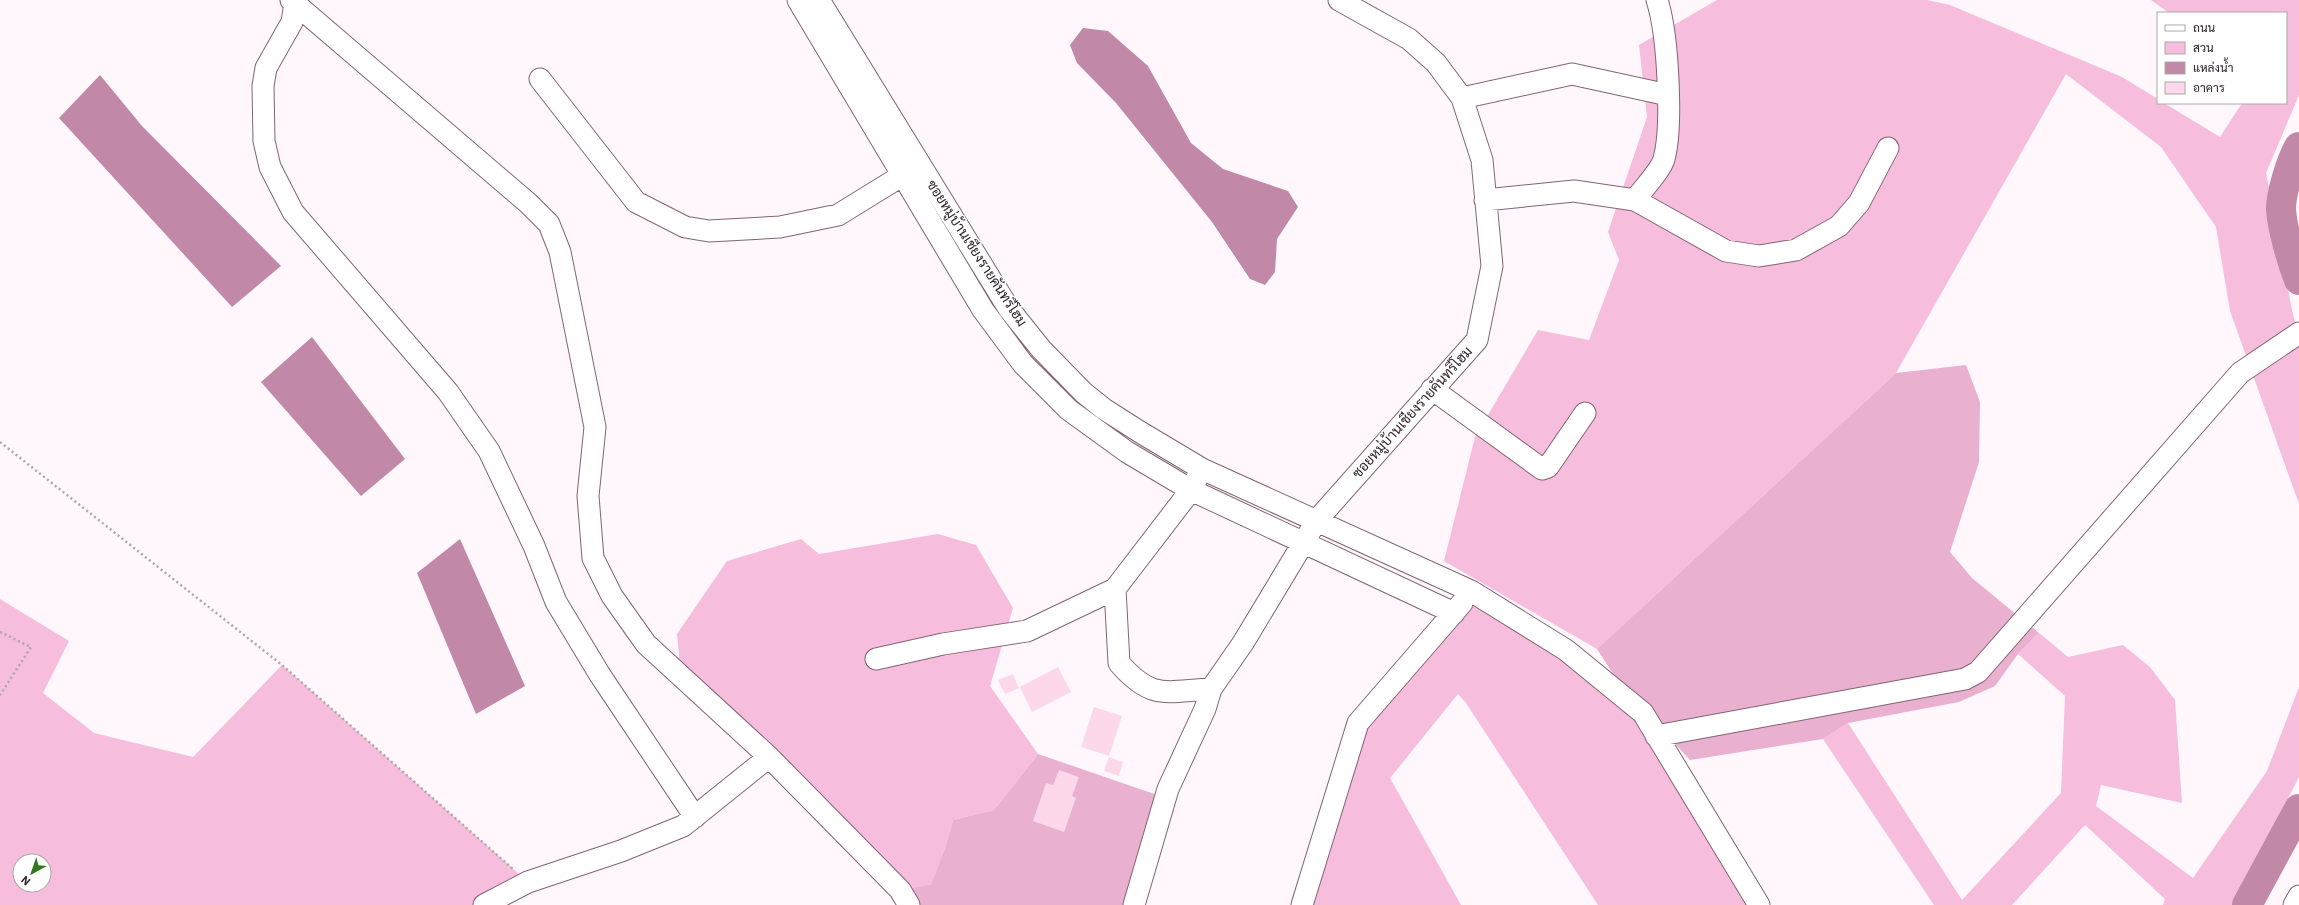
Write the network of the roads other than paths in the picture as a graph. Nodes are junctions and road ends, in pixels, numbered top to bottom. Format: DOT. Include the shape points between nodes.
graph roads {
  1 [pos="798,0"];
  2 [pos="1339,0"];
  3 [pos="1657,0"];
  4 [pos="293,2"];
  5 [pos="819,12"];
  6 [pos="540,80"];
  7 [pos="1668,95"];
  8 [pos="1462,98"];
  9 [pos="1888,148"];
  10 [pos="903,175"];
  11 [pos="1485,200"];
  12 [pos="1635,200"];
  13 [pos="1003,297"];
  14 [pos="983,310"];
  15 [pos="2295,335"];
  16 [pos="1432,389"];
  17 [pos="1084,393"];
  18 [pos="1069,410"];
  19 [pos="1585,413"];
  20 [pos="1202,469"];
  21 [pos="1191,490"];
  22 [pos="1317,520"];
  23 [pos="1304,541"];
  24 [pos="1115,589"];
  25 [pos="1471,591"];
  26 [pos="1454,613"];
  27 [pos="876,659"];
  28 [pos="1211,689"];
  29 [pos="1656,736"];
  30 [pos="769,757"];
  31 [pos="695,817"];
  32 [pos="2299,896"];
  33 [pos="484,905"];
  34 [pos="909,905"];
  35 [pos="1134,905"];
  36 [pos="1302,905"];
  37 [pos="1759,905"];
  38 [pos="2294,905"];
  1 -- 5 [label="street"];
  2 -- 8 [label="street, ซอยหมู่บ้านเชียงรายคันทรีโฮม" via="1409,39 1436,63"];
  3 -- 7 [label="street"];
  4 -- 30 [label="street" via="528,202 549,224 560,252 595,427 588,496 592,558 612,596 646,644"];
  4 -- 31 [label="street" via="292,22 266,68 263,86 264,141 270,167 282,192 293,212 448,392 489,451 534,546 556,602 600,676"];
  5 -- 10 [label="street"];
  5 -- 13 [label="street, ซอยหมู่บ้านเชียงรายคันทรีโฮม"];
  6 -- 10 [label="street" via="636,202 685,227 709,231 780,227 838,215"];
  7 -- 8 [label="street" via="1572,74"];
  7 -- 12 [label="street" via="1668,126 1663,161"];
  8 -- 11 [label="street, ซอยหมู่บ้านเชียงรายคันทรีโฮม" via="1482,160"];
  9 -- 12 [label="street" via="1859,203 1839,226 1796,250 1759,256 1726,251"];
  10 -- 14 [label="street"];
  11 -- 12 [label="street" via="1574,191"];
  11 -- 16 [label="street, ซอยหมู่บ้านเชียงรายคันทรีโฮม" via="1492,266 1477,340"];
  13 -- 14 [label="street"];
  13 -- 17 [label="street, ซอยหมู่บ้านเชียงรายคันทรีโฮม" via="1041,349"];
  14 -- 18 [label="street" via="1023,364"];
  15 -- 29 [label="street" via="2240,373 1978,672 1965,678"];
  16 -- 19 [label="street" via="1542,469 1548,467"];
  16 -- 22 [label="street, ซอยหมู่บ้านเชียงรายคันทรีโฮม"];
  17 -- 18 [label="street"];
  17 -- 20 [label="street, ซอยหมู่บ้านเชียงรายคันทรีโฮม" via="1104,409"];
  18 -- 21 [label="street" via="1127,452"];
  20 -- 21 [label="street"];
  20 -- 22 [label="street, ซอยหมู่บ้านเชียงรายคันทรีโฮม"];
  21 -- 23 [label="street"];
  21 -- 24 [label="street"];
  22 -- 23 [label="street, ซอยหมู่บ้านเชียงรายคันทรีโฮม"];
  22 -- 25 [label="street, ซอยหมู่บ้านเชียงรายคันทรีโฮม"];
  23 -- 26 [label="street"];
  23 -- 28 [label="street, ซอยหมู่บ้านเชียงรายคันทรีโฮม" via="1243,643"];
  24 -- 27 [label="street" via="1027,631 943,644"];
  24 -- 28 [label="street" via="1119,663 1129,675 1141,685 1156,692"];
  25 -- 26 [label="street"];
  25 -- 29 [label="street, ซอยหมู่บ้านเชียงรายคันทรีโฮม" via="1566,650 1643,713"];
  26 -- 36 [label="street" via="1358,723"];
  28 -- 35 [label="street, ซอยหมู่บ้านเชียงรายคันทรีโฮม" via="1205,709 1168,789"];
  29 -- 37 [label="street, ซอยหมู่บ้านเชียงรายคันทรีโฮม"];
  30 -- 31 [label="street"];
  30 -- 34 [label="street" via="900,890"];
  31 -- 33 [label="street" via="683,826 621,851 528,882"];
  32 -- 38 [label="street"];
}
